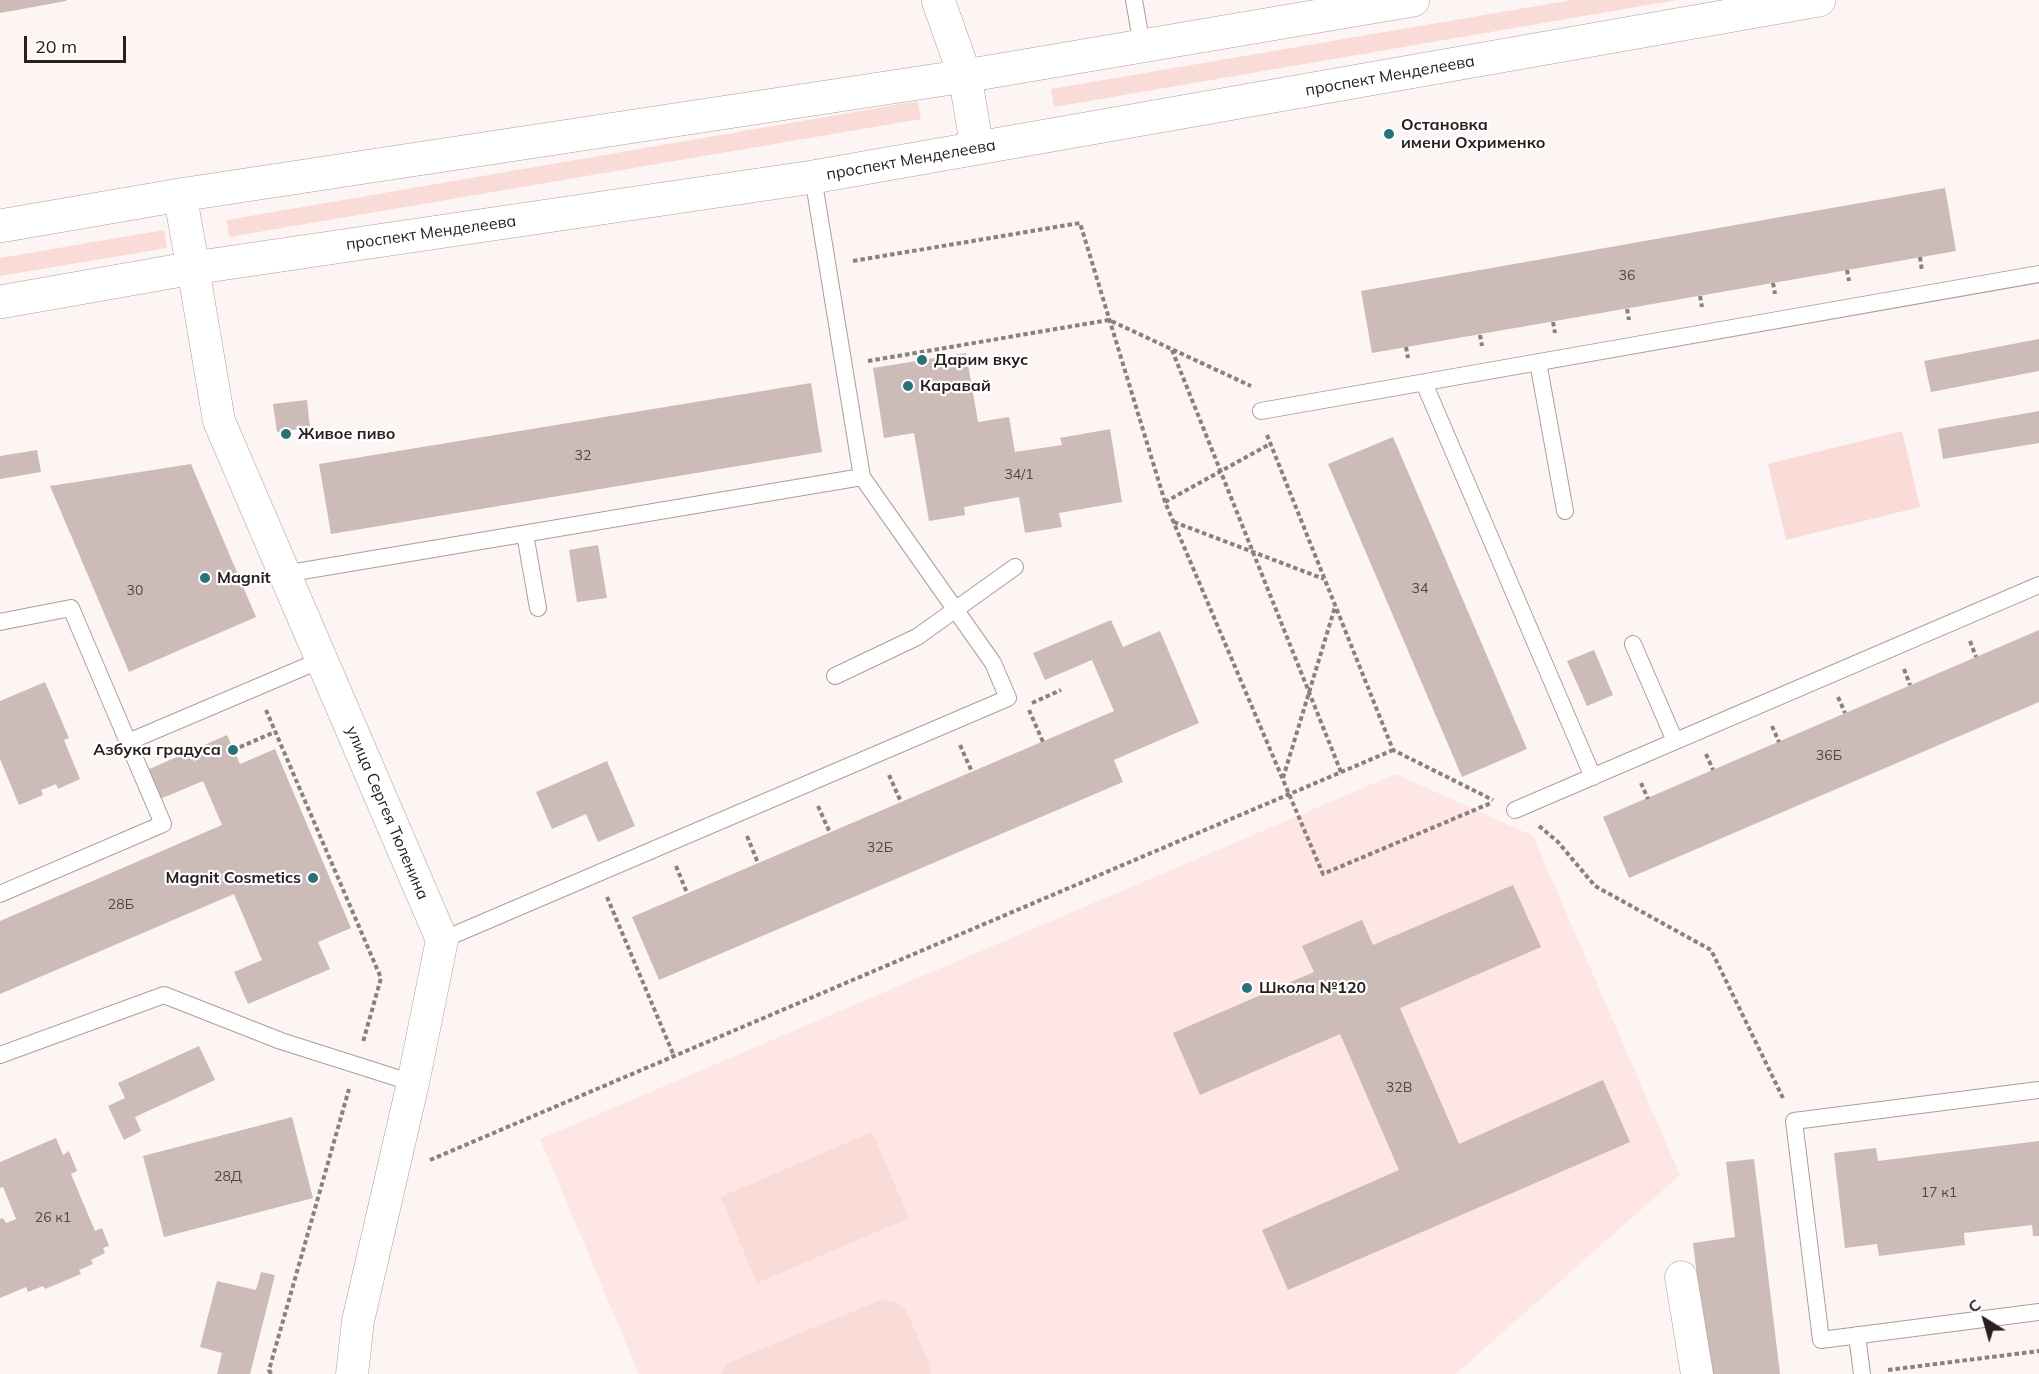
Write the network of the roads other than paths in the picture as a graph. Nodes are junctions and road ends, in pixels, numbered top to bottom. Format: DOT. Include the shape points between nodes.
graph roads {
  1 [pos="938,0"];
  2 [pos="1134,0"];
  3 [pos="1413,0"];
  4 [pos="1819,0"];
  5 [pos="1142,46"];
  6 [pos="965,76"];
  7 [pos="977,148"];
  8 [pos="813,177"];
  9 [pos="180,195"];
  10 [pos="0,226"];
  11 [pos="193,268"];
  12 [pos="2039,274"];
  13 [pos="0,302"];
  14 [pos="1538,362"];
  15 [pos="1424,383"];
  16 [pos="1261,411"];
  17 [pos="862,477"];
  18 [pos="1564,512"];
  19 [pos="525,534"];
  20 [pos="1015,567"];
  21 [pos="284,574"];
  22 [pos="2039,585"];
  23 [pos="538,608"];
  24 [pos="956,610"];
  25 [pos="0,622"];
  26 [pos="1633,644"];
  27 [pos="321,660"];
  28 [pos="835,676"];
  29 [pos="1676,741"];
  30 [pos="128,742"];
  31 [pos="1593,777"];
  32 [pos="1515,810"];
  33 [pos="0,894"];
  34 [pos="442,940"];
  35 [pos="0,1055"];
  36 [pos="413,1083"];
  37 [pos="2039,1090"];
  38 [pos="1681,1277"];
  39 [pos="2039,1312"];
  40 [pos="1857,1335"];
  41 [pos="352,1374"];
  42 [pos="1698,1374"];
  43 [pos="1862,1374"];
  1 -- 6 [label="main road"];
  2 -- 5 [label="lane"];
  3 -- 5 [label="main road"];
  4 -- 7 [label="main road, проспект Менделеева"];
  5 -- 6 [label="main road"];
  6 -- 7 [label="main road"];
  6 -- 9 [label="main road"];
  7 -- 8 [label="main road, проспект Менделеева"];
  8 -- 11 [label="main road, проспект Менделеева"];
  8 -- 17 [label="lane"];
  9 -- 10 [label="main road"];
  9 -- 11 [label="main road"];
  11 -- 13 [label="main road, проспект Менделеева"];
  11 -- 21 [label="street, улица Сергея Тюленина" via="219,422"];
  12 -- 14 [label="lane"];
  14 -- 15 [label="lane"];
  14 -- 18 [label="lane"];
  15 -- 16 [label="lane"];
  15 -- 31 [label="lane"];
  17 -- 19 [label="lane"];
  17 -- 24 [label="lane"];
  19 -- 21 [label="lane"];
  19 -- 23 [label="lane"];
  20 -- 24 [label="lane"];
  21 -- 27 [label="street, улица Сергея Тюленина"];
  22 -- 29 [label="lane"];
  24 -- 28 [label="lane" via="917,637"];
  24 -- 34 [label="lane" via="993,663 1008,698"];
  25 -- 30 [label="lane" via="71,608"];
  26 -- 29 [label="lane"];
  27 -- 30 [label="lane"];
  27 -- 34 [label="street, улица Сергея Тюленина"];
  29 -- 31 [label="lane"];
  30 -- 33 [label="lane" via="163,824"];
  31 -- 32 [label="lane"];
  34 -- 36 [label="street"];
  35 -- 36 [label="lane" via="164,995 281,1041"];
  36 -- 41 [label="street" via="358,1321"];
  37 -- 40 [label="lane" via="1794,1120 1821,1340"];
  38 -- 42 [label="street"];
  39 -- 40 [label="lane"];
  40 -- 43 [label="lane"];
}
